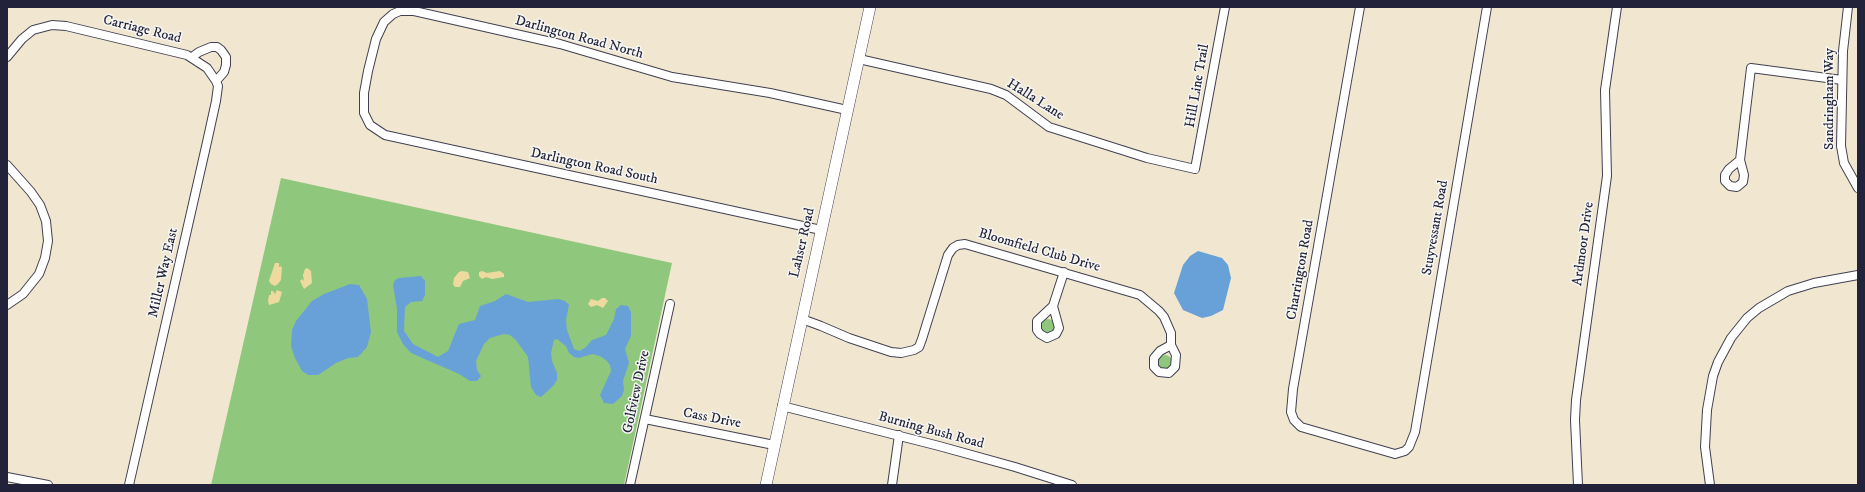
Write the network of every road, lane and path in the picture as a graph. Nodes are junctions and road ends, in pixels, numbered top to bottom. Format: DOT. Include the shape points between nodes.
graph roads {
  1 [pos="870,7"];
  2 [pos="1225,7"];
  3 [pos="1360,7"];
  4 [pos="1487,7"];
  5 [pos="1617,7"];
  6 [pos="1848,7"];
  7 [pos="7,57"];
  8 [pos="192,57"];
  9 [pos="859,59"];
  10 [pos="1842,80"];
  11 [pos="216,81"];
  12 [pos="847,110"];
  13 [pos="366,120"];
  14 [pos="1740,160"];
  15 [pos="7,165"];
  16 [pos="1195,169"];
  17 [pos="1858,188"];
  18 [pos="821,230"];
  19 [pos="1064,272"];
  20 [pos="1858,275"];
  21 [pos="670,304"];
  22 [pos="7,305"];
  23 [pos="1053,306"];
  24 [pos="802,320"];
  25 [pos="1171,345"];
  26 [pos="782,406"];
  27 [pos="645,419"];
  28 [pos="899,435"];
  29 [pos="774,445"];
  30 [pos="1405,451"];
  31 [pos="7,477"];
  32 [pos="48,485"];
  33 [pos="129,485"];
  34 [pos="630,485"];
  35 [pos="766,485"];
  36 [pos="892,485"];
  37 [pos="1072,485"];
  38 [pos="1578,485"];
  39 [pos="1710,485"];
  1 -- 9 [label="street, Lahser Road"];
  2 -- 16 [label="street, Hill Line Trail"];
  3 -- 30 [label="street, Charrington Road" via="1293,388 1291,412 1297,424 1308,430 1387,453"];
  4 -- 30 [label="street, Stuyvessant Road" via="1416,427 1412,442"];
  5 -- 38 [label="street, Ardmoor Drive" via="1605,90 1606,184 1576,400"];
  6 -- 10 [label="street, Sandringham Way" via="1843,40"];
  7 -- 8 [label="street, Carriage Road" via="27,34 52,25 102,34"];
  8 -- 11 [label="street, Carriage Road" via="207,68"];
  8 -- 11 [label="street" via="211,48 217,47 221,50 226,57 226,65 224,72"];
  9 -- 12 [label="street, Lahser Road"];
  9 -- 16 [label="street, Halla Lane" via="991,89 1014,101 1049,127 1147,158"];
  10 -- 14 [label="street" via="1751,68"];
  10 -- 17 [label="street, Sandringham Way" via="1841,146 1844,163"];
  11 -- 33 [label="street, Miller Way East" via="216,101"];
  12 -- 13 [label="street, Darlington Road North" via="770,93 680,79 560,44 428,14 400,11 388,18 376,39 364,93 363,108"];
  12 -- 18 [label="street, Lahser Road"];
  13 -- 18 [label="street, Darlington Road South" via="374,129 392,137"];
  15 -- 22 [label="street" via="40,205 46,221 48,241 39,274 23,294"];
  18 -- 24 [label="street, Lahser Road"];
  19 -- 23 [label="street"];
  19 -- 24 [label="street, Bloomfield Club Drive" via="971,245 958,245 948,254 922,340 918,347 908,353 880,348"];
  19 -- 25 [label="street, Bloomfield Club Drive" via="1130,291 1147,300 1164,317 1171,333"];
  20 -- 39 [label="street" via="1814,283 1788,291 1759,308 1731,338 1713,376 1707,410 1705,447"];
  21 -- 27 [label="street, Golfview Drive"];
  24 -- 26 [label="street, Lahser Road"];
  26 -- 28 [label="street, Burning Bush Road"];
  26 -- 29 [label="street, Lahser Road"];
  27 -- 29 [label="street, Cass Drive"];
  27 -- 34 [label="street, Golfview Drive"];
  28 -- 36 [label="street"];
  28 -- 37 [label="street, Burning Bush Road"];
  29 -- 35 [label="street, Lahser Road"];
  31 -- 32 [label="street"];
}
